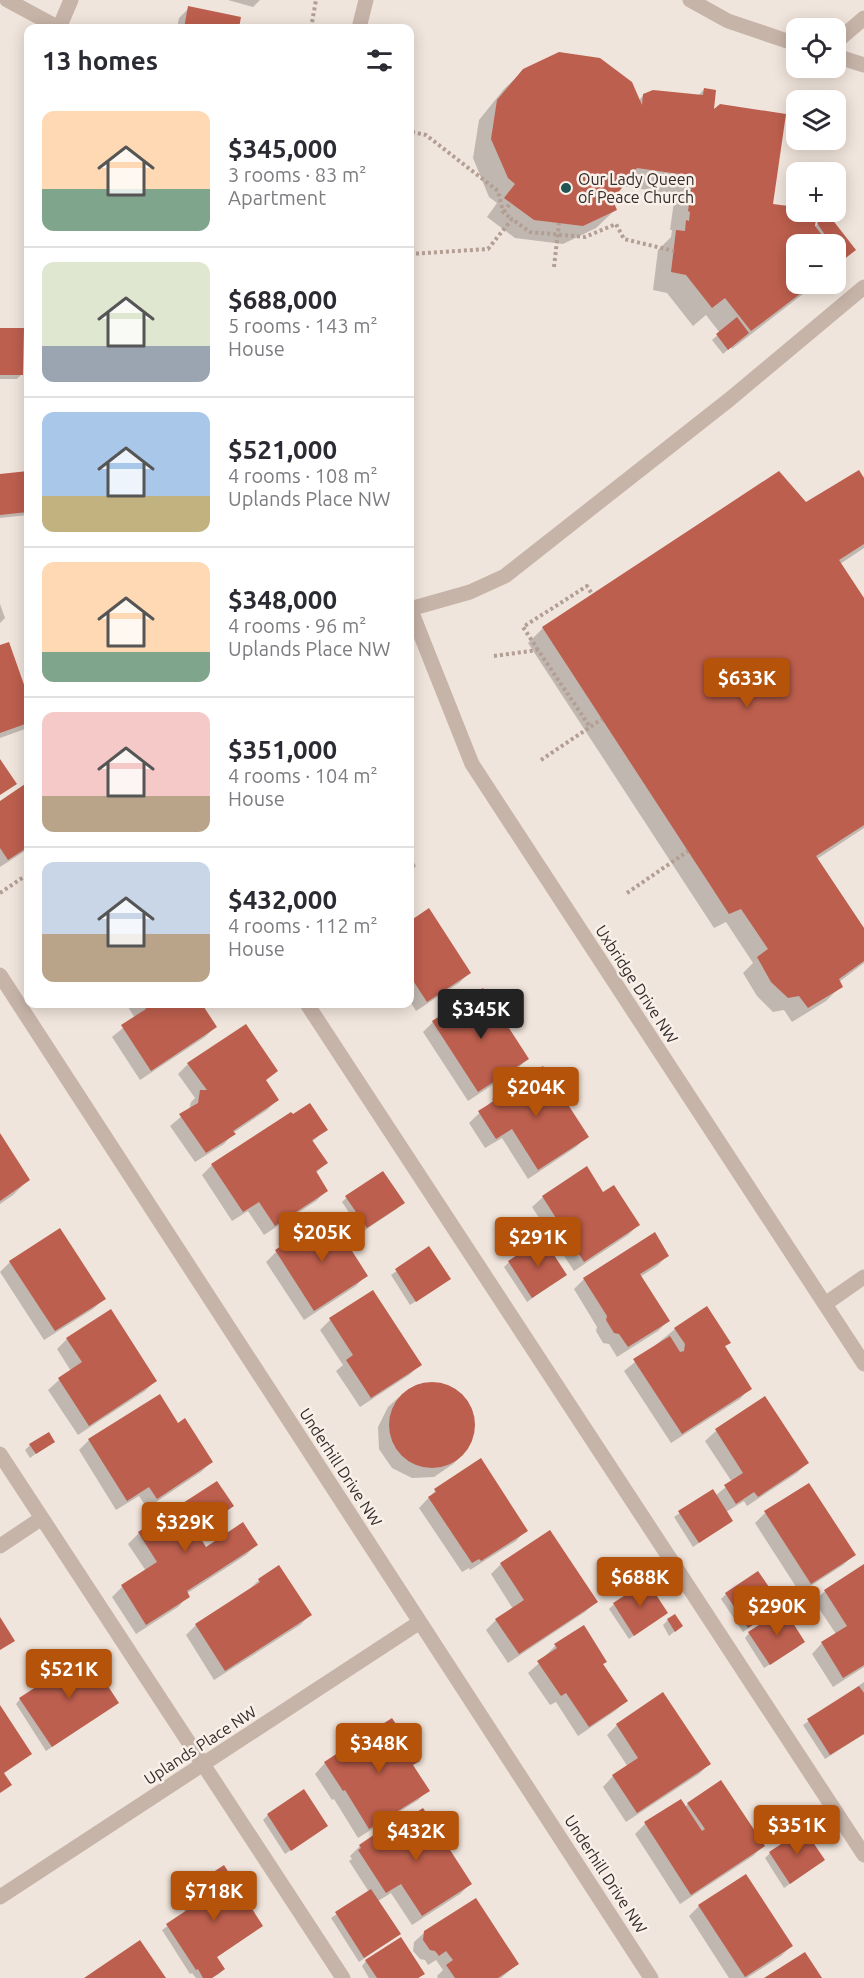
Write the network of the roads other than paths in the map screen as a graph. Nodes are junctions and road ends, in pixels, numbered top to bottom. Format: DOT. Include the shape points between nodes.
graph roads {
  1 [pos="7,0"];
  2 [pos="71,0"];
  3 [pos="366,0"];
  4 [pos="690,0"];
  5 [pos="864,18"];
  6 [pos="52,24"];
  7 [pos="61,24"];
  8 [pos="360,24"];
  9 [pos="846,33"];
  10 [pos="786,41"];
  11 [pos="846,59"];
  12 [pos="864,65"];
  13 [pos="864,287"];
  14 [pos="414,607"];
  15 [pos="414,618"];
  16 [pos="0,975"];
  17 [pos="311,1008"];
  18 [pos="864,1277"];
  19 [pos="825,1304"];
  20 [pos="864,1364"];
  21 [pos="0,1454"];
  22 [pos="42,1518"];
  23 [pos="0,1546"];
  24 [pos="420,1622"];
  25 [pos="204,1764"];
  26 [pos="864,1855"];
  27 [pos="0,1897"];
  28 [pos="343,1978"];
  29 [pos="651,1978"];
  1 -- 6 [label="street"];
  2 -- 7 [label="street"];
  3 -- 8 [label="street"];
  4 -- 10 [label="street" via="728,21"];
  5 -- 9 [label="street"];
  11 -- 12 [label="street"];
  13 -- 14 [label="street" via="506,576 470,592"];
  15 -- 19 [label="street, Uxbridge Drive NW" via="472,764"];
  16 -- 24 [label="street, Underhill Drive NW"];
  17 -- 26 [label="street"];
  18 -- 19 [label="street"];
  19 -- 20 [label="street, Uxbridge Drive NW"];
  21 -- 22 [label="street"];
  22 -- 23 [label="street"];
  22 -- 25 [label="street"];
  24 -- 25 [label="street, Uplands Place NW"];
  24 -- 29 [label="street, Underhill Drive NW"];
  25 -- 27 [label="street, Uplands Place NW"];
  25 -- 28 [label="street"];
}
